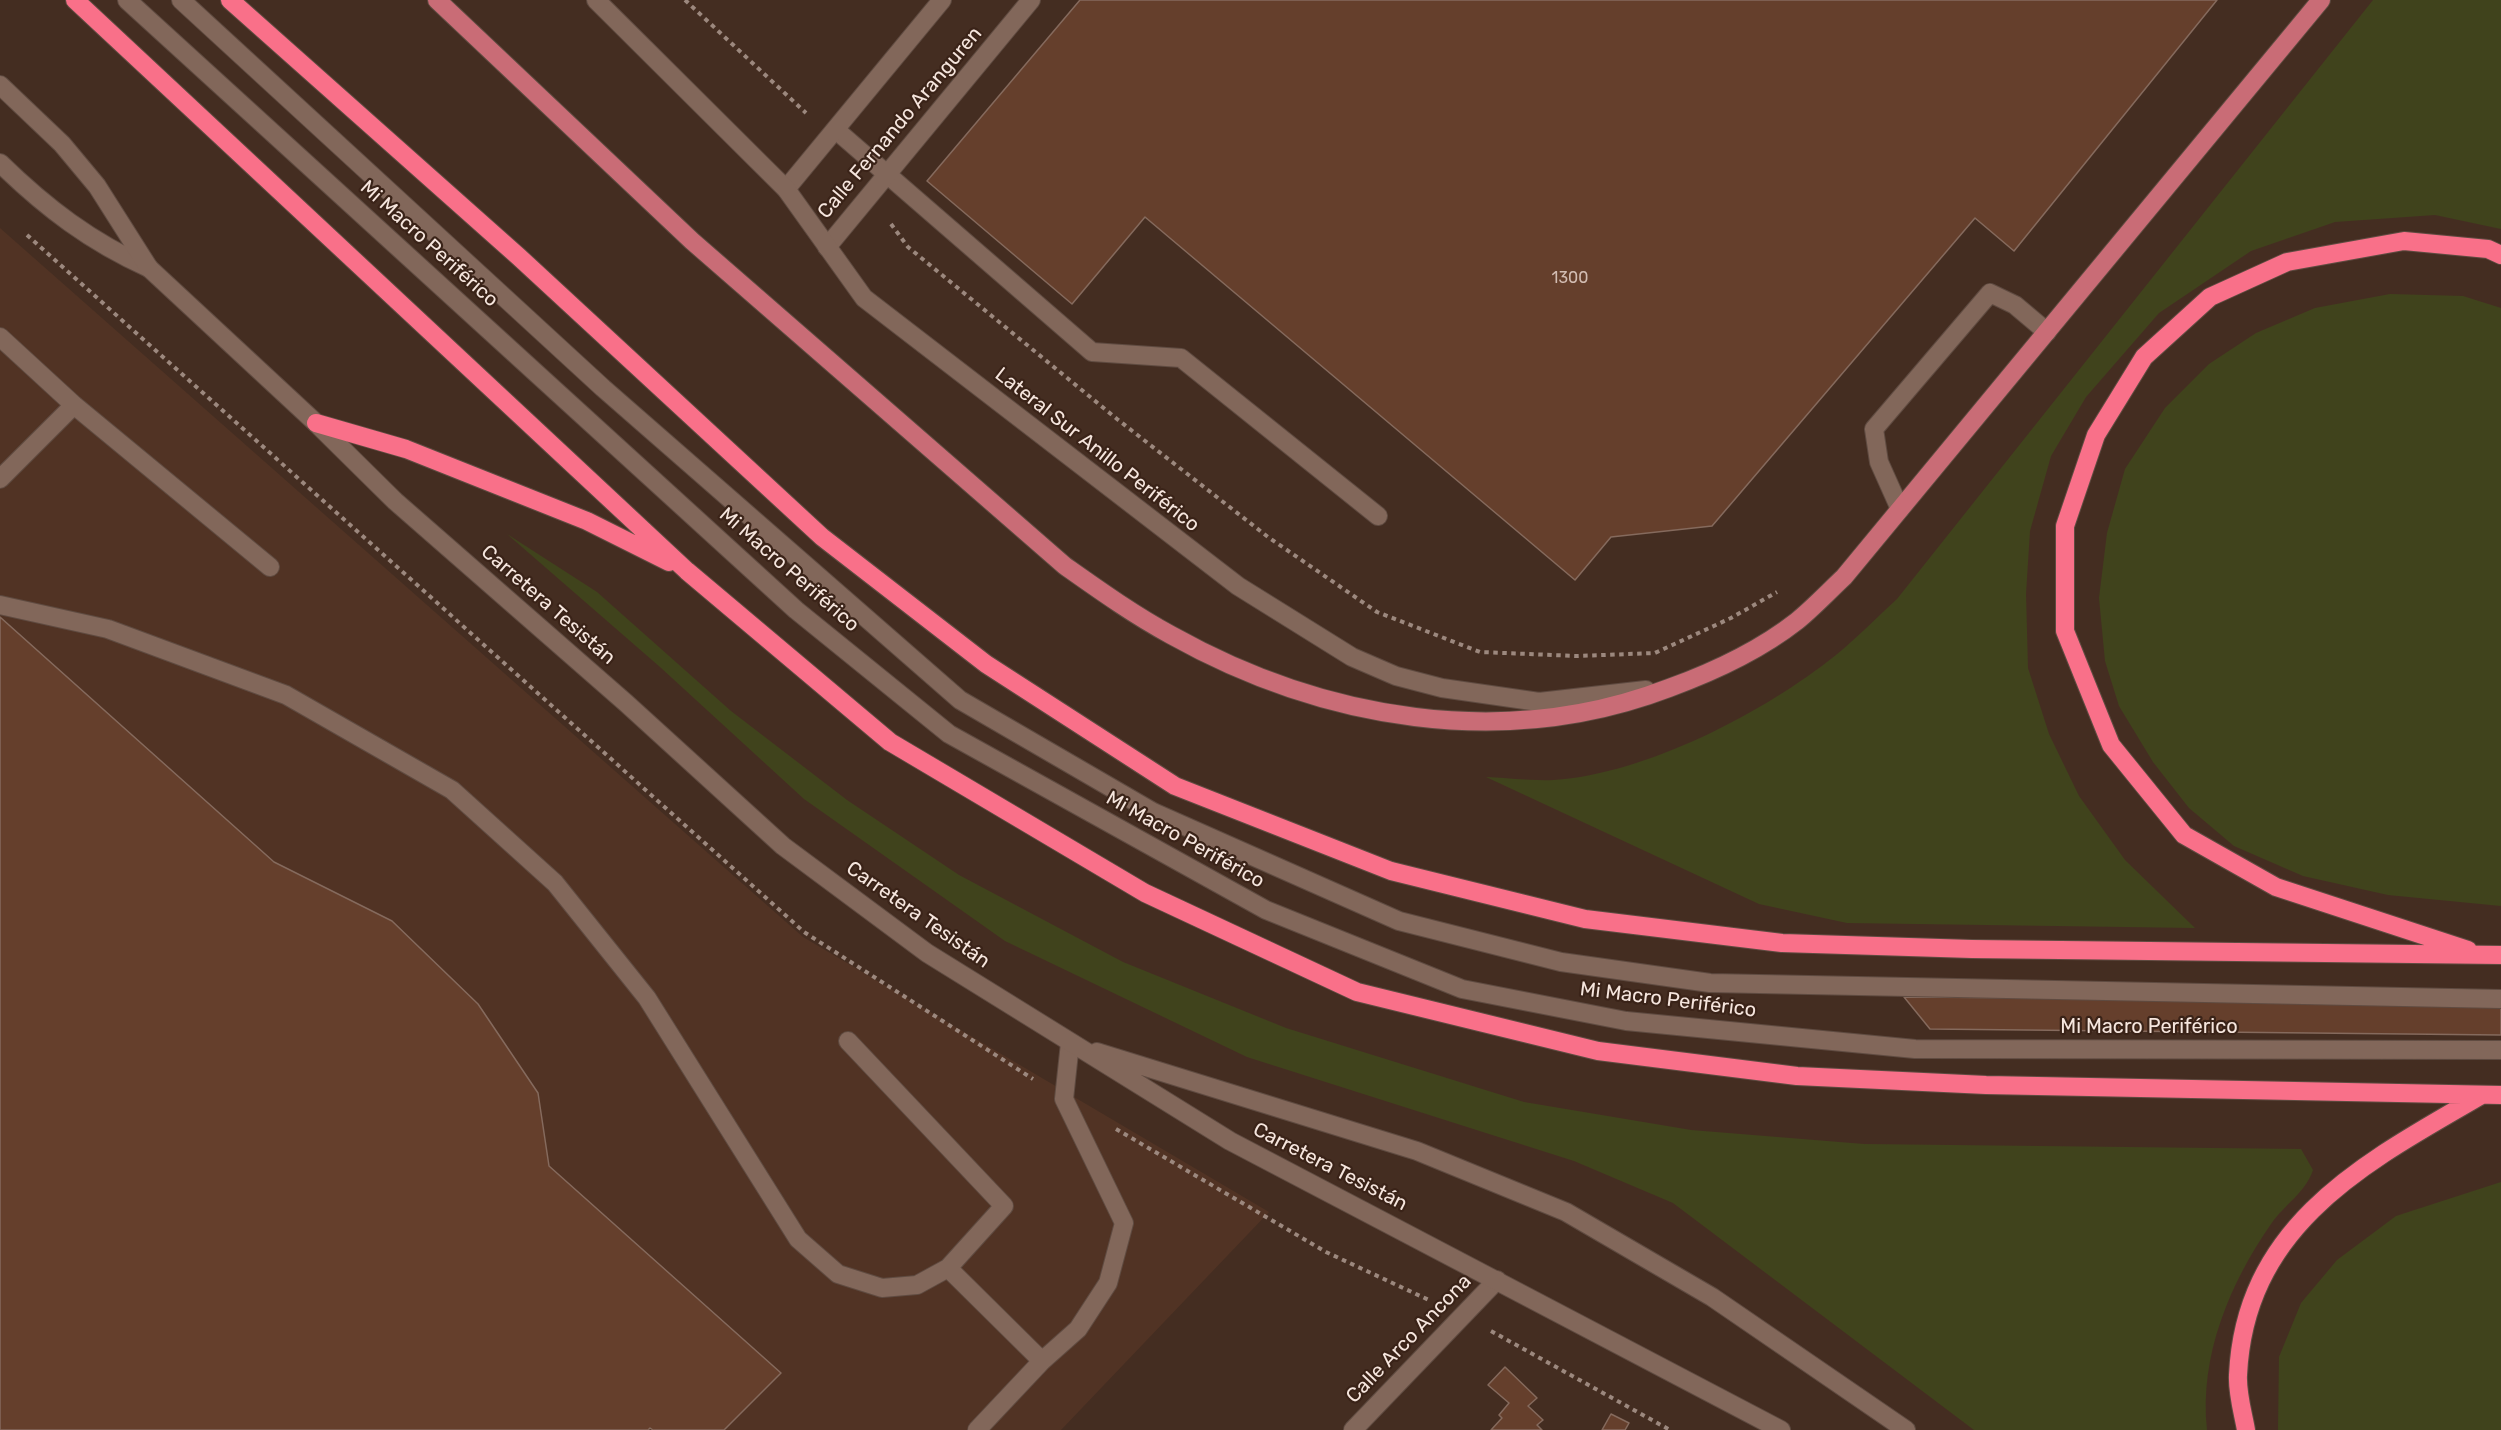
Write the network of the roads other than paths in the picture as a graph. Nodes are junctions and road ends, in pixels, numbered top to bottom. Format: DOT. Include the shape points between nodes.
graph roads {
  1 [pos="75,0"];
  2 [pos="127,0"];
  3 [pos="181,0"];
  4 [pos="230,0"];
  5 [pos="437,0"];
  6 [pos="596,0"];
  7 [pos="942,0"];
  8 [pos="1031,0"];
  9 [pos="2321,0"];
  10 [pos="0,86"];
  11 [pos="831,135"];
  12 [pos="0,163"];
  13 [pos="888,174"];
  14 [pos="786,189"];
  15 [pos="827,247"];
  16 [pos="2501,255"];
  17 [pos="149,268"];
  18 [pos="2047,332"];
  19 [pos="0,337"];
  20 [pos="74,405"];
  21 [pos="316,423"];
  22 [pos="0,479"];
  23 [pos="1900,509"];
  24 [pos="1378,516"];
  25 [pos="270,567"];
  26 [pos="687,571"];
  27 [pos="0,605"];
  28 [pos="1694,679"];
  29 [pos="2492,955"];
  30 [pos="2501,999"];
  31 [pos="848,1041"];
  32 [pos="1070,1043"];
  33 [pos="2501,1050"];
  34 [pos="2481,1095"];
  35 [pos="2501,1095"];
  36 [pos="948,1268"];
  37 [pos="1497,1280"];
  38 [pos="1042,1361"];
  39 [pos="977,1430"];
  40 [pos="1353,1430"];
  41 [pos="1781,1430"];
  42 [pos="1906,1430"];
  43 [pos="2246,1430"];
  1 -- 26 [label="highway"];
  2 -- 33 [label="main road, Mi Macro Periférico" via="796,610 949,734 1266,910 1462,989 1626,1021 1914,1049"];
  3 -- 30 [label="main road, Mi Macro Periférico" via="603,388 960,700 1153,812 1399,921 1561,962 1710,982"];
  4 -- 29 [label="highway" via="519,257 822,537 986,664 1175,786 1391,871 1585,919 1782,943"];
  5 -- 28 [label="main road" via="692,241 1065,566 1171,636 1229,664 1313,696 1426,720 1537,720 1623,704"];
  6 -- 14 [label="main road, Lateral Sur Anillo Periférico"];
  7 -- 11 [label="main road"];
  8 -- 13 [label="main road, Calle Fernando Aranguren"];
  9 -- 18 [label="main road"];
  10 -- 17 [label="main road" via="62,144 97,186"];
  11 -- 13 [label="main road"];
  11 -- 14 [label="main road"];
  12 -- 17 [label="main road" via="64,221"];
  13 -- 15 [label="main road, Calle Fernando Aranguren"];
  13 -- 24 [label="main road" via="1092,352 1181,358"];
  14 -- 15 [label="main road, Lateral Sur Anillo Periférico"];
  15 -- 28 [label="main road, Lateral Sur Anillo Periférico" via="864,298 1238,586 1352,657 1395,676 1442,688 1539,702 1646,690"];
  16 -- 29 [label="highway" via="2488,249 2403,241 2287,262 2210,297 2144,357 2096,435 2065,526 2066,631 2111,744 2184,835 2276,887"];
  17 -- 21 [label="main road, Carretera Tesistán"];
  18 -- 23 [label="main road"];
  18 -- 23 [label="main road" via="2015,305 1990,293 1874,429 1879,462"];
  19 -- 20 [label="main road"];
  20 -- 22 [label="main road"];
  20 -- 25 [label="main road"];
  21 -- 26 [label="highway" via="406,449 499,485 587,521"];
  21 -- 32 [label="main road, Carretera Tesistán" via="394,501 783,846 927,953"];
  23 -- 28 [label="main road" via="1844,578 1797,621 1747,653"];
  26 -- 34 [label="highway" via="890,742 1144,893 1357,992 1598,1051 1797,1077 1986,1085"];
  27 -- 36 [label="main road" via="108,629 286,695 452,790 555,883 647,998 798,1239 838,1274 882,1288 917,1285"];
  31 -- 36 [label="main road" via="1004,1206"];
  32 -- 37 [label="main road, Carretera Tesistán" via="1230,1141"];
  32 -- 38 [label="main road" via="1064,1099 1124,1223 1108,1283 1078,1329"];
  32 -- 42 [label="main road" via="1417,1152 1566,1212 1712,1297"];
  34 -- 35 [label="highway"];
  34 -- 43 [label="highway" via="2379,1154 2323,1198 2290,1234 2264,1272 2244,1322 2238,1378"];
  36 -- 38 [label="main road"];
  37 -- 40 [label="main road, Calle Arco Ancona"];
  37 -- 41 [label="main road, Carretera Tesistán"];
  38 -- 39 [label="main road"];
}
